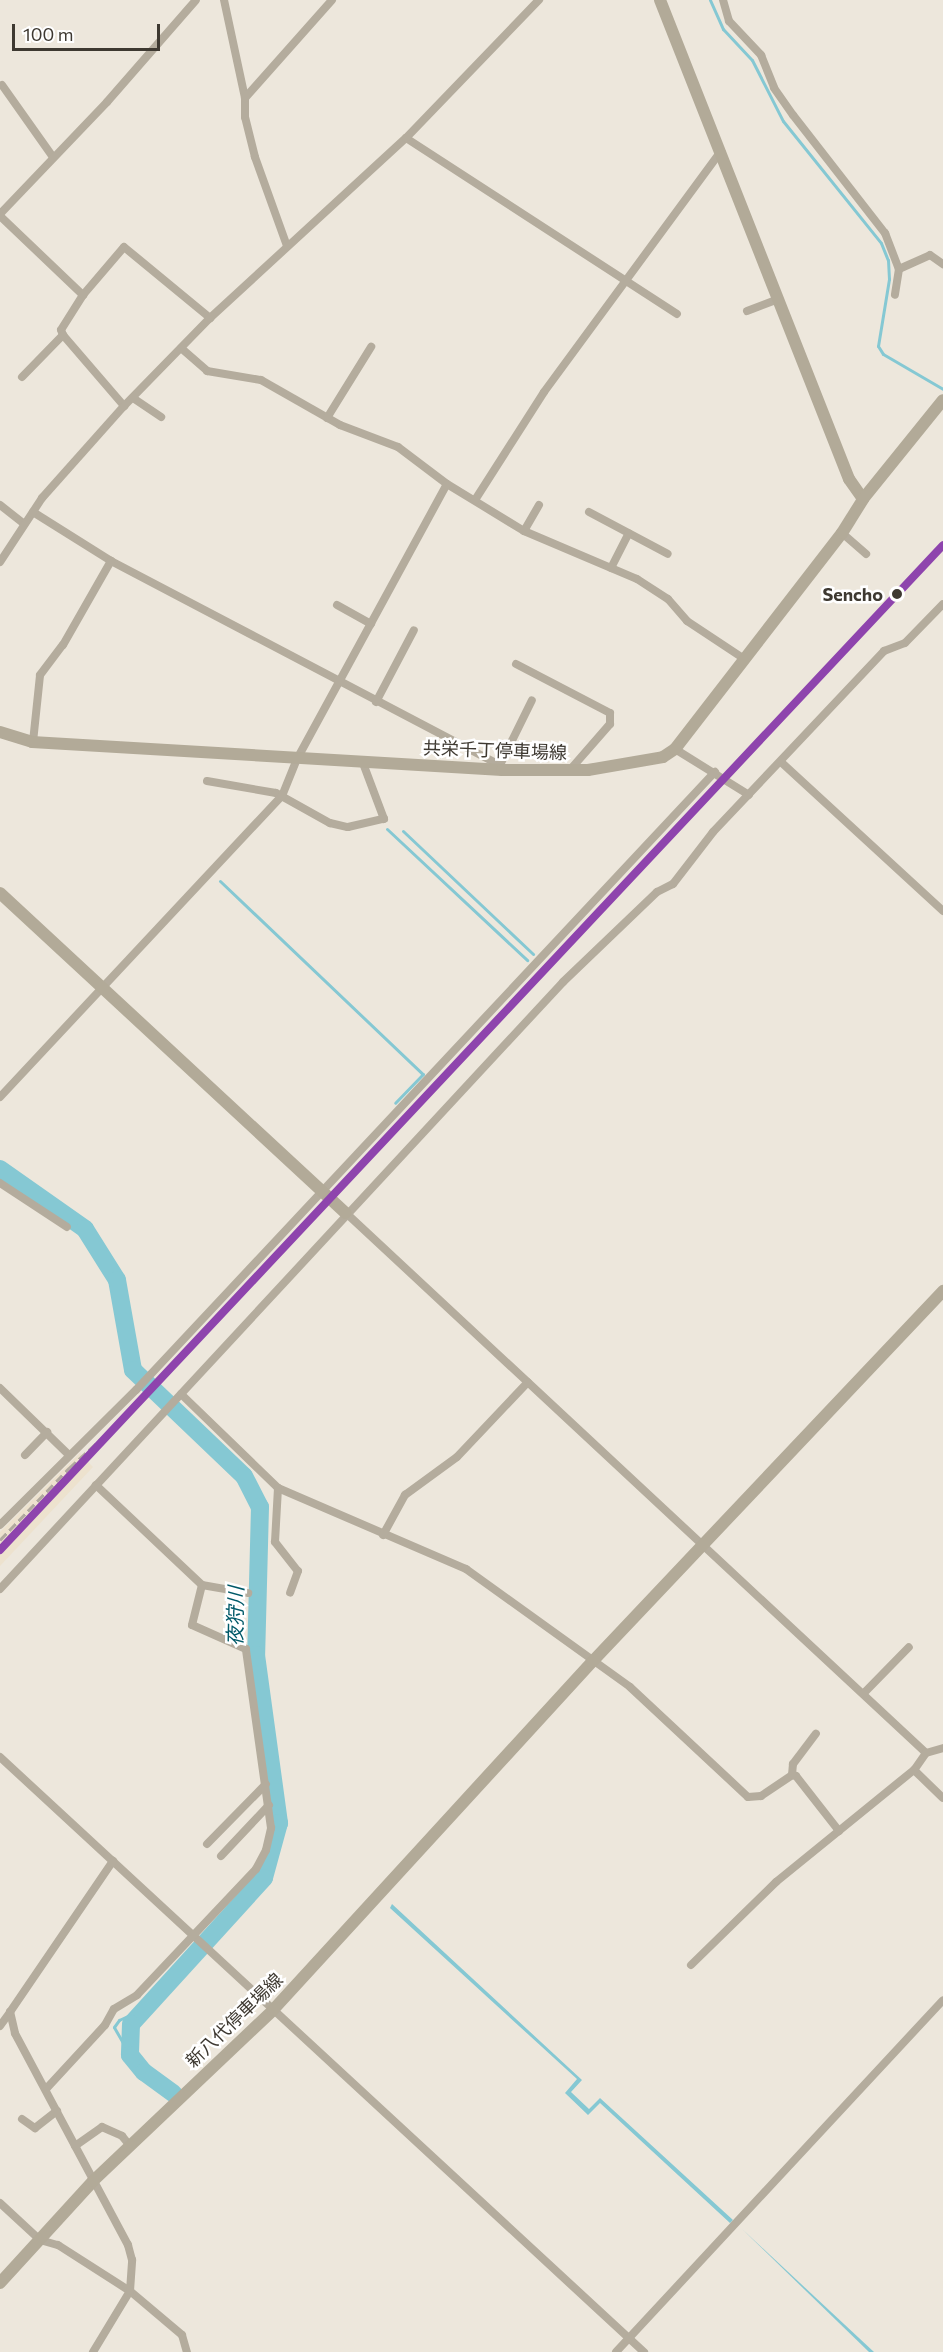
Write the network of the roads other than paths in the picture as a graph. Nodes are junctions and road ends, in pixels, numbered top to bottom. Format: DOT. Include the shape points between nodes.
graph roads {
  1 [pos="195,0"];
  2 [pos="224,0"];
  3 [pos="539,0"];
  4 [pos="660,0"];
  5 [pos="723,0"];
  6 [pos="326,2"];
  7 [pos="2,85"];
  8 [pos="245,99"];
  9 [pos="406,138"];
  10 [pos="721,151"];
  11 [pos="53,157"];
  12 [pos="0,215"];
  13 [pos="286,246"];
  14 [pos="943,264"];
  15 [pos="899,269"];
  16 [pos="625,283"];
  17 [pos="83,295"];
  18 [pos="895,295"];
  19 [pos="778,299"];
  20 [pos="747,311"];
  21 [pos="677,314"];
  22 [pos="210,318"];
  23 [pos="63,335"];
  24 [pos="371,347"];
  25 [pos="181,348"];
  26 [pos="22,377"];
  27 [pos="133,398"];
  28 [pos="943,400"];
  29 [pos="124,406"];
  30 [pos="160,417"];
  31 [pos="327,418"];
  32 [pos="447,484"];
  33 [pos="475,500"];
  34 [pos="863,500"];
  35 [pos="0,505"];
  36 [pos="539,505"];
  37 [pos="33,512"];
  38 [pos="589,512"];
  39 [pos="23,523"];
  40 [pos="524,531"];
  41 [pos="629,533"];
  42 [pos="842,533"];
  43 [pos="668,554"];
  44 [pos="866,554"];
  45 [pos="0,561"];
  46 [pos="111,561"];
  47 [pos="611,568"];
  48 [pos="943,604"];
  49 [pos="337,605"];
  50 [pos="371,624"];
  51 [pos="414,630"];
  52 [pos="743,658"];
  53 [pos="516,663"];
  54 [pos="339,682"];
  55 [pos="532,699"];
  56 [pos="376,702"];
  57 [pos="0,732"];
  58 [pos="33,742"];
  59 [pos="675,749"];
  60 [pos="297,759"];
  61 [pos="781,762"];
  62 [pos="363,763"];
  63 [pos="501,768"];
  64 [pos="569,772"];
  65 [pos="715,772"];
  66 [pos="207,781"];
  67 [pos="748,795"];
  68 [pos="282,796"];
  69 [pos="0,893"];
  70 [pos="943,911"];
  71 [pos="104,989"];
  72 [pos="0,1097"];
  73 [pos="0,1183"];
  74 [pos="324,1192"];
  75 [pos="346,1213"];
  76 [pos="67,1227"];
  77 [pos="943,1291"];
  78 [pos="528,1382"];
  79 [pos="0,1388"];
  80 [pos="181,1394"];
  81 [pos="47,1432"];
  82 [pos="25,1455"];
  83 [pos="69,1455"];
  84 [pos="96,1485"];
  85 [pos="277,1495"];
  86 [pos="0,1525"];
  87 [pos="383,1534"];
  88 [pos="705,1546"];
  89 [pos="202,1586"];
  90 [pos="0,1589"];
  91 [pos="248,1593"];
  92 [pos="290,1593"];
  93 [pos="909,1647"];
  94 [pos="592,1662"];
  95 [pos="864,1693"];
  96 [pos="816,1734"];
  97 [pos="943,1748"];
  98 [pos="927,1753"];
  99 [pos="0,1757"];
  100 [pos="914,1770"];
  101 [pos="792,1775"];
  102 [pos="266,1784"];
  103 [pos="943,1798"];
  104 [pos="269,1805"];
  105 [pos="839,1831"];
  106 [pos="207,1844"];
  107 [pos="221,1856"];
  108 [pos="113,1861"];
  109 [pos="193,1938"];
  110 [pos="691,1965"];
  111 [pos="943,2000"];
  112 [pos="273,2010"];
  113 [pos="10,2012"];
  114 [pos="0,2026"];
  115 [pos="46,2089"];
  116 [pos="57,2111"];
  117 [pos="22,2119"];
  118 [pos="130,2145"];
  119 [pos="75,2146"];
  120 [pos="93,2181"];
  121 [pos="0,2203"];
  122 [pos="40,2240"];
  123 [pos="0,2283"];
  124 [pos="130,2291"];
  125 [pos="629,2338"];
  126 [pos="93,2352"];
  127 [pos="186,2352"];
  128 [pos="616,2352"];
  129 [pos="644,2352"];
  1 -- 11 [label="street" via="107,102"];
  2 -- 8 [label="street"];
  3 -- 9 [label="street"];
  4 -- 10 [label="main road"];
  5 -- 15 [label="street" via="729,21 761,55 774,88 885,232"];
  6 -- 8 [label="street"];
  7 -- 11 [label="street"];
  8 -- 13 [label="street" via="245,117 255,157"];
  9 -- 13 [label="street"];
  9 -- 16 [label="street"];
  10 -- 16 [label="street"];
  10 -- 19 [label="main road"];
  11 -- 12 [label="street"];
  12 -- 17 [label="street"];
  13 -- 22 [label="street"];
  14 -- 15 [label="street" via="930,255"];
  15 -- 18 [label="street"];
  16 -- 21 [label="street"];
  16 -- 33 [label="street" via="544,392"];
  17 -- 22 [label="street" via="124,247"];
  17 -- 23 [label="street" via="61,330"];
  19 -- 20 [label="street"];
  19 -- 34 [label="main road" via="849,479"];
  22 -- 25 [label="street"];
  23 -- 26 [label="street"];
  23 -- 29 [label="street"];
  24 -- 31 [label="street"];
  25 -- 27 [label="street"];
  25 -- 31 [label="street" via="207,371 261,380"];
  27 -- 29 [label="street"];
  27 -- 30 [label="street"];
  28 -- 34 [label="main road"];
  29 -- 37 [label="street"];
  31 -- 32 [label="street" via="398,447"];
  32 -- 33 [label="street"];
  32 -- 50 [label="street"];
  33 -- 40 [label="street"];
  34 -- 42 [label="main road"];
  35 -- 39 [label="street"];
  36 -- 40 [label="street"];
  37 -- 39 [label="street"];
  37 -- 46 [label="street"];
  38 -- 41 [label="street"];
  39 -- 45 [label="street"];
  40 -- 47 [label="street"];
  41 -- 43 [label="street"];
  41 -- 47 [label="street"];
  42 -- 44 [label="street"];
  42 -- 52 [label="main road"];
  46 -- 54 [label="street"];
  46 -- 58 [label="street" via="63,645 40,675"];
  47 -- 52 [label="street" via="668,599 687,621"];
  48 -- 61 [label="street" via="905,643 884,651"];
  49 -- 50 [label="street"];
  50 -- 54 [label="street"];
  51 -- 56 [label="street"];
  52 -- 59 [label="main road"];
  53 -- 64 [label="street" via="610,712 610,724"];
  54 -- 56 [label="street"];
  54 -- 60 [label="street"];
  55 -- 63 [label="street"];
  56 -- 63 [label="street"];
  57 -- 58 [label="main road, 共栄千丁停車場線"];
  58 -- 60 [label="main road, 共栄千丁停車場線"];
  59 -- 64 [label="main road, 共栄千丁停車場線" via="663,757"];
  59 -- 65 [label="street"];
  60 -- 62 [label="main road, 共栄千丁停車場線"];
  60 -- 68 [label="street"];
  61 -- 67 [label="street"];
  61 -- 70 [label="street"];
  62 -- 63 [label="main road, 共栄千丁停車場線"];
  62 -- 68 [label="street" via="381,803 384,819 380,821 348,827 330,823"];
  63 -- 64 [label="main road, 共栄千丁停車場線"];
  65 -- 67 [label="street"];
  65 -- 74 [label="street"];
  66 -- 68 [label="street" via="234,783"];
  67 -- 75 [label="street" via="673,884 657,892 564,982"];
  68 -- 71 [label="street"];
  69 -- 71 [label="main road"];
  71 -- 72 [label="street"];
  71 -- 74 [label="main road"];
  73 -- 76 [label="street"];
  74 -- 75 [label="main road"];
  74 -- 83 [label="street"];
  75 -- 78 [label="street"];
  75 -- 80 [label="street"];
  77 -- 88 [label="main road, 新八代停車場線"];
  78 -- 87 [label="street" via="457,1457 405,1495"];
  78 -- 88 [label="street"];
  79 -- 81 [label="street"];
  80 -- 84 [label="street"];
  80 -- 85 [label="street"];
  81 -- 82 [label="street"];
  81 -- 83 [label="street"];
  83 -- 86 [label="street"];
  84 -- 89 [label="street"];
  84 -- 90 [label="street"];
  85 -- 87 [label="street"];
  85 -- 92 [label="street" via="275,1542 298,1571"];
  87 -- 94 [label="street" via="465,1569"];
  88 -- 94 [label="main road, 新八代停車場線"];
  88 -- 95 [label="street"];
  89 -- 91 [label="street"];
  89 -- 102 [label="street" via="192,1624 246,1652"];
  93 -- 95 [label="street"];
  94 -- 101 [label="street" via="630,1687 748,1797 761,1796"];
  94 -- 112 [label="main road, 新八代停車場線" via="489,1779"];
  95 -- 98 [label="street"];
  96 -- 101 [label="street" via="793,1764"];
  97 -- 98 [label="street"];
  98 -- 100 [label="street"];
  99 -- 108 [label="street"];
  100 -- 103 [label="street"];
  100 -- 105 [label="street"];
  101 -- 105 [label="street" via="800,1779"];
  102 -- 104 [label="street"];
  102 -- 106 [label="street"];
  104 -- 107 [label="street"];
  104 -- 109 [label="street" via="270,1840 262,1862"];
  105 -- 110 [label="street" via="776,1882"];
  108 -- 109 [label="street"];
  108 -- 113 [label="street"];
  109 -- 112 [label="street"];
  109 -- 115 [label="street" via="129,2003 114,2009 105,2025"];
  111 -- 125 [label="street"];
  112 -- 118 [label="main road, 新八代停車場線"];
  112 -- 125 [label="street"];
  113 -- 114 [label="street"];
  113 -- 115 [label="street" via="15,2033"];
  115 -- 116 [label="street"];
  116 -- 117 [label="street" via="35,2128"];
  116 -- 119 [label="street"];
  118 -- 119 [label="street" via="122,2136 102,2127"];
  118 -- 120 [label="main road, 新八代停車場線"];
  119 -- 120 [label="street"];
  120 -- 122 [label="main road, 新八代停車場線"];
  120 -- 124 [label="street" via="128,2245 133,2278"];
  121 -- 122 [label="street"];
  122 -- 123 [label="main road, 新八代停車場線"];
  122 -- 124 [label="street" via="58,2245"];
  124 -- 126 [label="street"];
  124 -- 127 [label="street" via="178,2331"];
  125 -- 128 [label="street"];
  125 -- 129 [label="street"];
}
